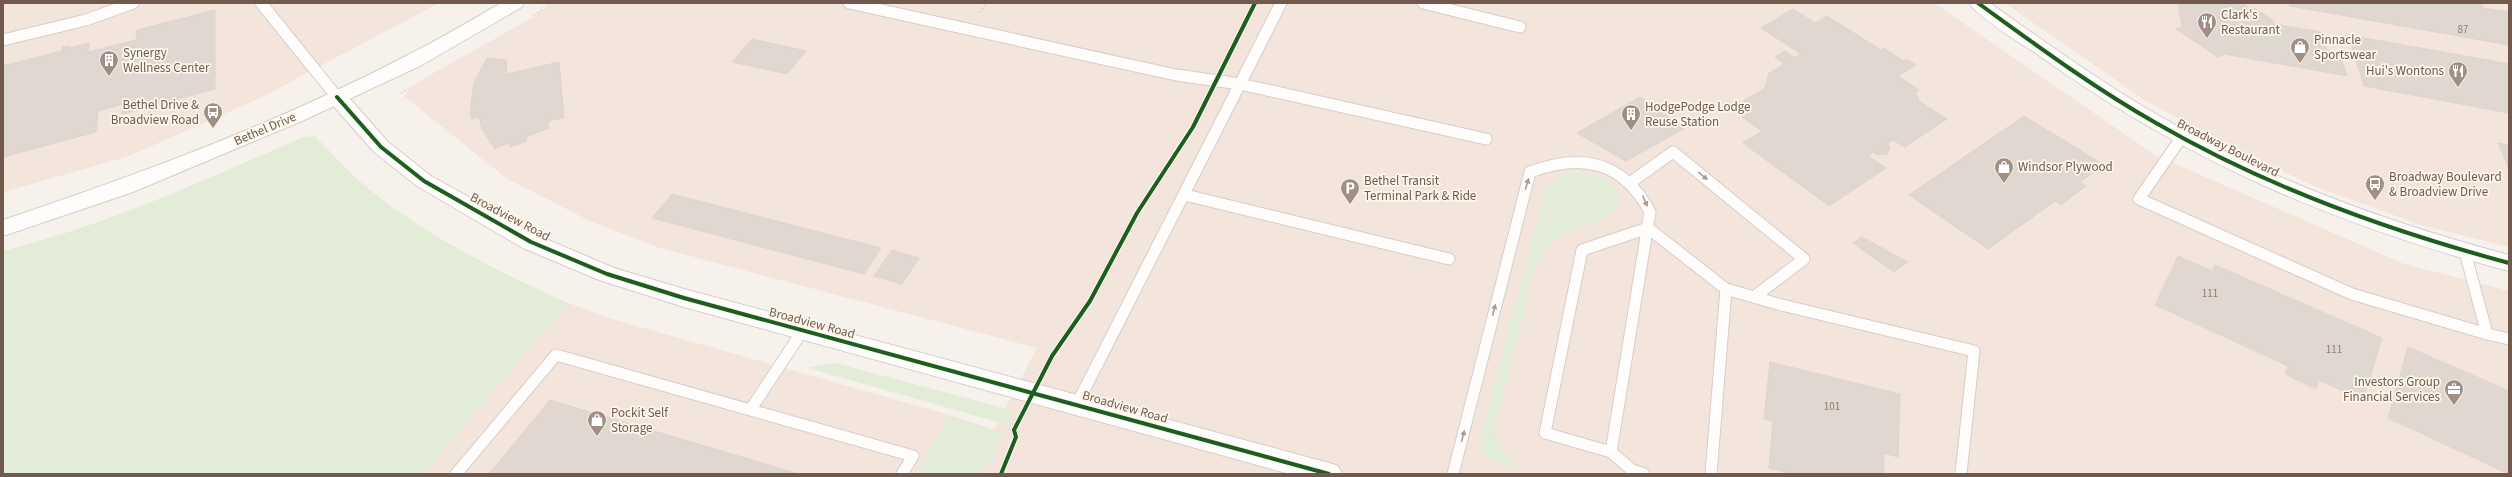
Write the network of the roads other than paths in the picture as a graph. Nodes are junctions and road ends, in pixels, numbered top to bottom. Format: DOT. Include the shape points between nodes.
graph roads {
  1 [pos="133,3"];
  2 [pos="261,3"];
  3 [pos="515,3"];
  4 [pos="849,3"];
  5 [pos="1281,3"];
  6 [pos="1423,3"];
  7 [pos="1978,3"];
  8 [pos="1520,27"];
  9 [pos="3,40"];
  10 [pos="1240,84"];
  11 [pos="337,97"];
  12 [pos="2181,138"];
  13 [pos="1486,139"];
  14 [pos="1631,182"];
  15 [pos="1185,195"];
  16 [pos="3,228"];
  17 [pos="1648,228"];
  18 [pos="2465,252"];
  19 [pos="1449,259"];
  20 [pos="2504,261"];
  21 [pos="1726,289"];
  22 [pos="1754,297"];
  23 [pos="803,330"];
  24 [pos="2487,334"];
  25 [pos="2509,340"];
  26 [pos="1077,404"];
  27 [pos="752,409"];
  28 [pos="1611,452"];
  29 [pos="456,474"];
  30 [pos="902,474"];
  31 [pos="1328,474"];
  32 [pos="1453,474"];
  33 [pos="1644,474"];
  34 [pos="1711,474"];
  35 [pos="1961,474"];
  1 -- 9 [label="lane" via="86,20"];
  2 -- 11 [label="lane"];
  3 -- 11 [label="street, Bethel Drive" via="413,61"];
  4 -- 10 [label="lane" via="1176,74"];
  5 -- 10 [label="lane"];
  6 -- 8 [label="lane"];
  7 -- 12 [label="street, Broadway Boulevard" via="2104,91"];
  10 -- 13 [label="lane"];
  10 -- 15 [label="lane"];
  11 -- 16 [label="street, Bethel Drive" via="125,187"];
  11 -- 23 [label="street, Broadview Road" via="381,147 424,181 531,242 607,274"];
  12 -- 18 [label="street, Broadway Boulevard" via="2285,188 2376,223"];
  12 -- 24 [label="lane" via="2139,199 2352,294"];
  14 -- 17 [label="lane, one-way" via="1644,197 1650,212"];
  14 -- 22 [label="lane, one-way" via="1673,152 1804,259"];
  32 -- 14 [label="lane, one-way" via="1530,172 1548,164 1569,161 1591,163 1613,170"];
  15 -- 19 [label="lane"];
  15 -- 26 [label="lane"];
  17 -- 21 [label="lane"];
  17 -- 28 [label="lane"];
  17 -- 28 [label="lane" via="1582,250 1545,433"];
  18 -- 20 [label="street, Broadway Boulevard"];
  18 -- 24 [label="lane"];
  21 -- 22 [label="lane"];
  21 -- 34 [label="lane"];
  22 -- 35 [label="lane" via="1974,351"];
  23 -- 26 [label="street, Broadview Road"];
  23 -- 27 [label="lane"];
  24 -- 25 [label="lane"];
  26 -- 31 [label="street, Broadview Road"];
  27 -- 29 [label="lane" via="556,355"];
  27 -- 30 [label="lane" via="913,456"];
  28 -- 33 [label="lane" via="1632,470"];
}
